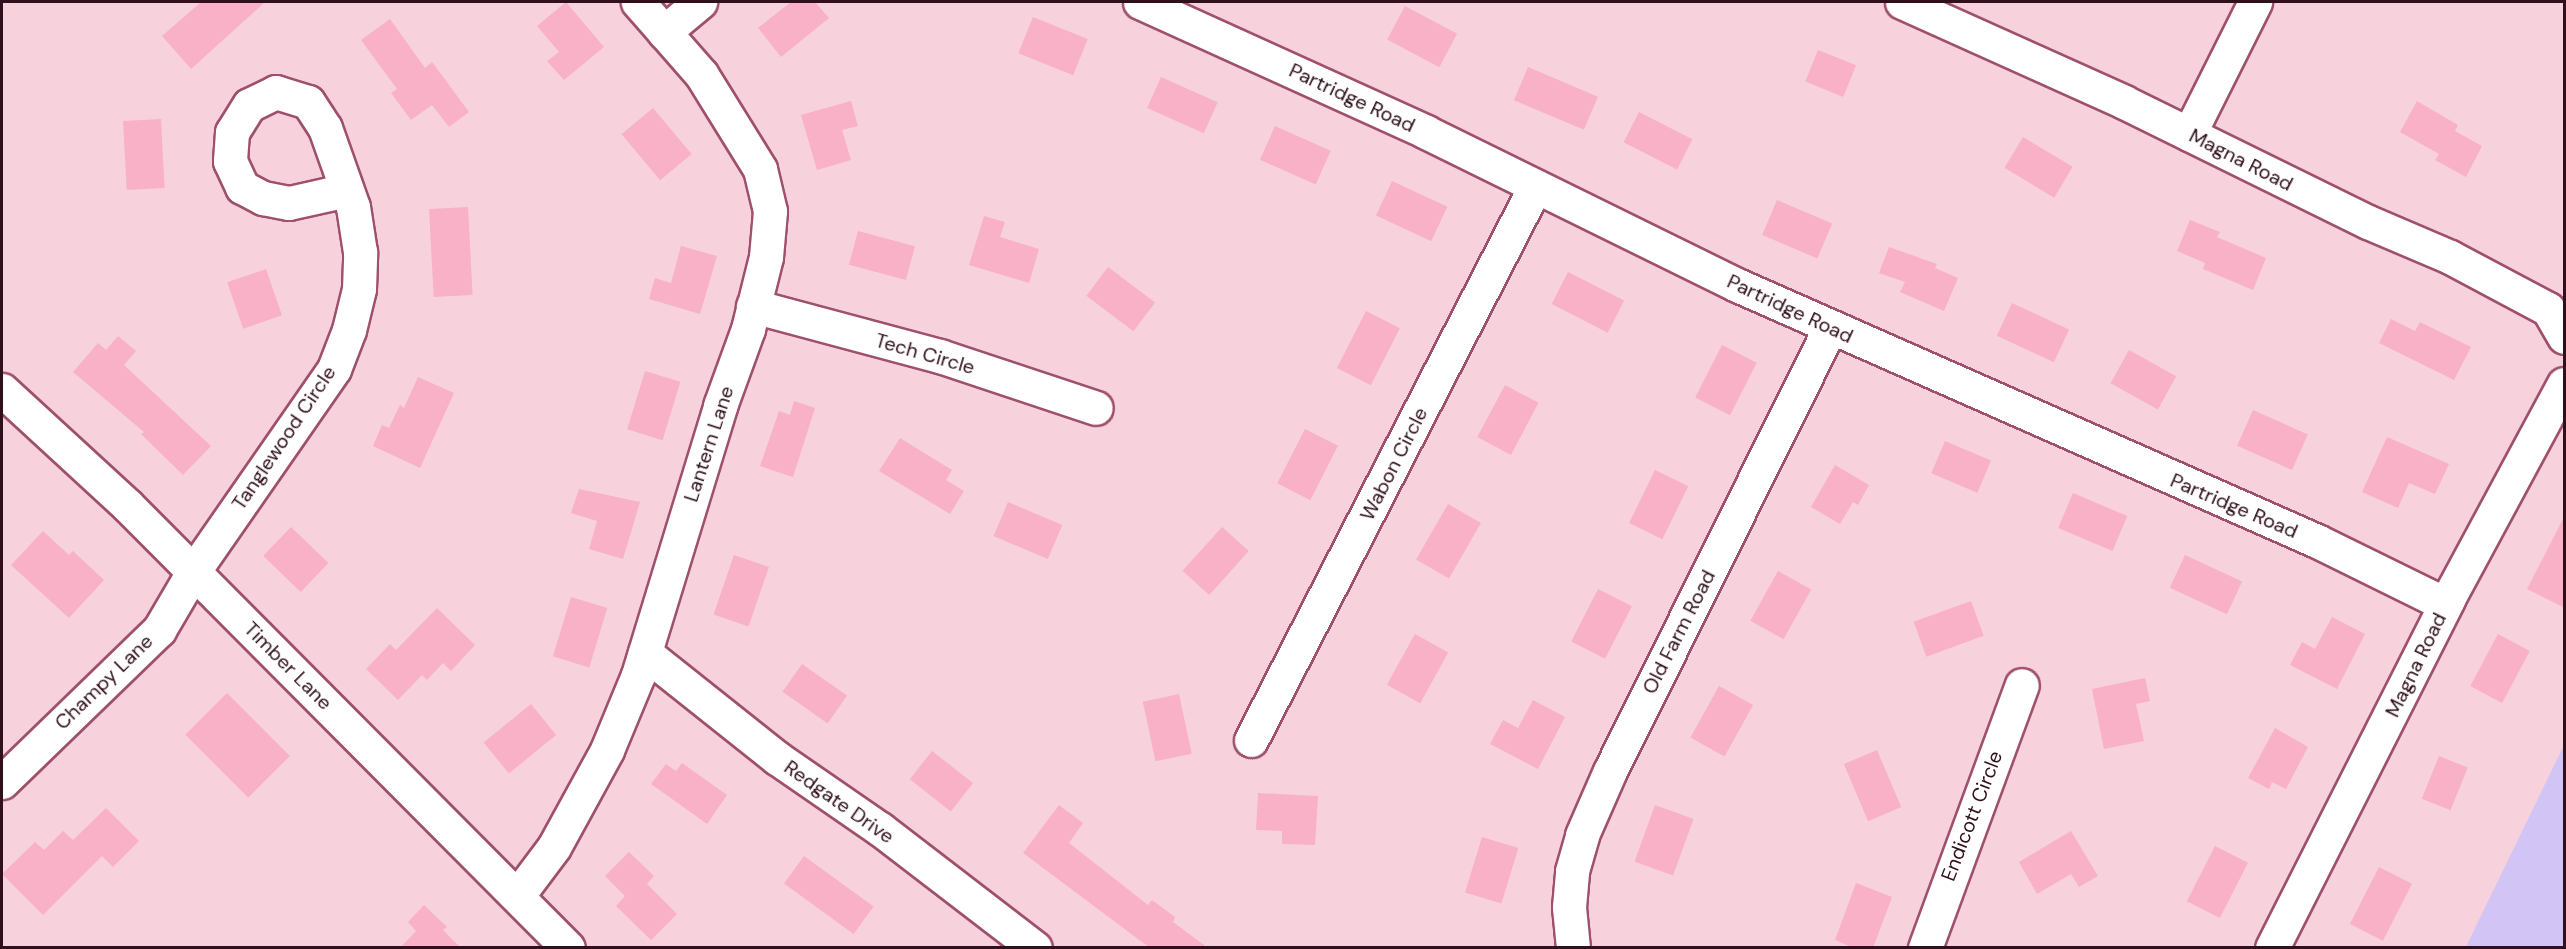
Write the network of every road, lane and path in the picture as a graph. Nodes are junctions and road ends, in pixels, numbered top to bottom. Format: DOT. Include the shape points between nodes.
graph roads {
  1 [pos="638,2"];
  2 [pos="700,2"];
  3 [pos="1140,2"];
  4 [pos="1902,2"];
  5 [pos="2255,2"];
  6 [pos="664,32"];
  7 [pos="2189,134"];
  8 [pos="1535,187"];
  9 [pos="347,190"];
  10 [pos="753,306"];
  11 [pos="1830,328"];
  12 [pos="2565,336"];
  13 [pos="2565,384"];
  14 [pos="2,390"];
  15 [pos="1096,408"];
  16 [pos="193,572"];
  17 [pos="2445,604"];
  18 [pos="645,653"];
  19 [pos="2022,685"];
  20 [pos="1251,740"];
  21 [pos="2,782"];
  22 [pos="518,895"];
  23 [pos="568,948"];
  24 [pos="1035,948"];
  25 [pos="1573,948"];
  26 [pos="1925,948"];
  27 [pos="2272,948"];
  1 -- 6 [label="street, Lantern Lane"];
  2 -- 6 [label="street"];
  3 -- 8 [label="street, Partridge Road" via="1426,132"];
  4 -- 7 [label="street, Magna Road"];
  5 -- 7 [label="street"];
  6 -- 10 [label="street, Lantern Lane" via="701,74 760,169 770,211 766,258"];
  7 -- 12 [label="street, Magna Road" via="2267,175 2522,293 2548,309"];
  8 -- 11 [label="street, Partridge Road"];
  8 -- 20 [label="street, Wabon Circle"];
  9 -- 16 [label="street, Tanglewood Circle" via="360,252 359,289 334,369"];
  10 -- 15 [label="street, Tech Circle" via="940,356"];
  10 -- 18 [label="street, Lantern Lane"];
  11 -- 17 [label="street, Partridge Road" via="2317,542"];
  11 -- 25 [label="street, Old Farm Road" via="1582,835 1572,871 1569,907"];
  13 -- 17 [label="street, Magna Road"];
  14 -- 16 [label="street, Timber Lane"];
  16 -- 21 [label="street, Champy Lane" via="159,630"];
  16 -- 22 [label="street, Timber Lane"];
  17 -- 27 [label="street, Magna Road"];
  18 -- 22 [label="street, Lantern Lane" via="607,750 555,847"];
  18 -- 24 [label="street, Redgate Drive" via="777,758 880,829"];
  19 -- 26 [label="street, Endicott Circle"];
  22 -- 23 [label="street, Timber Lane"];
}
